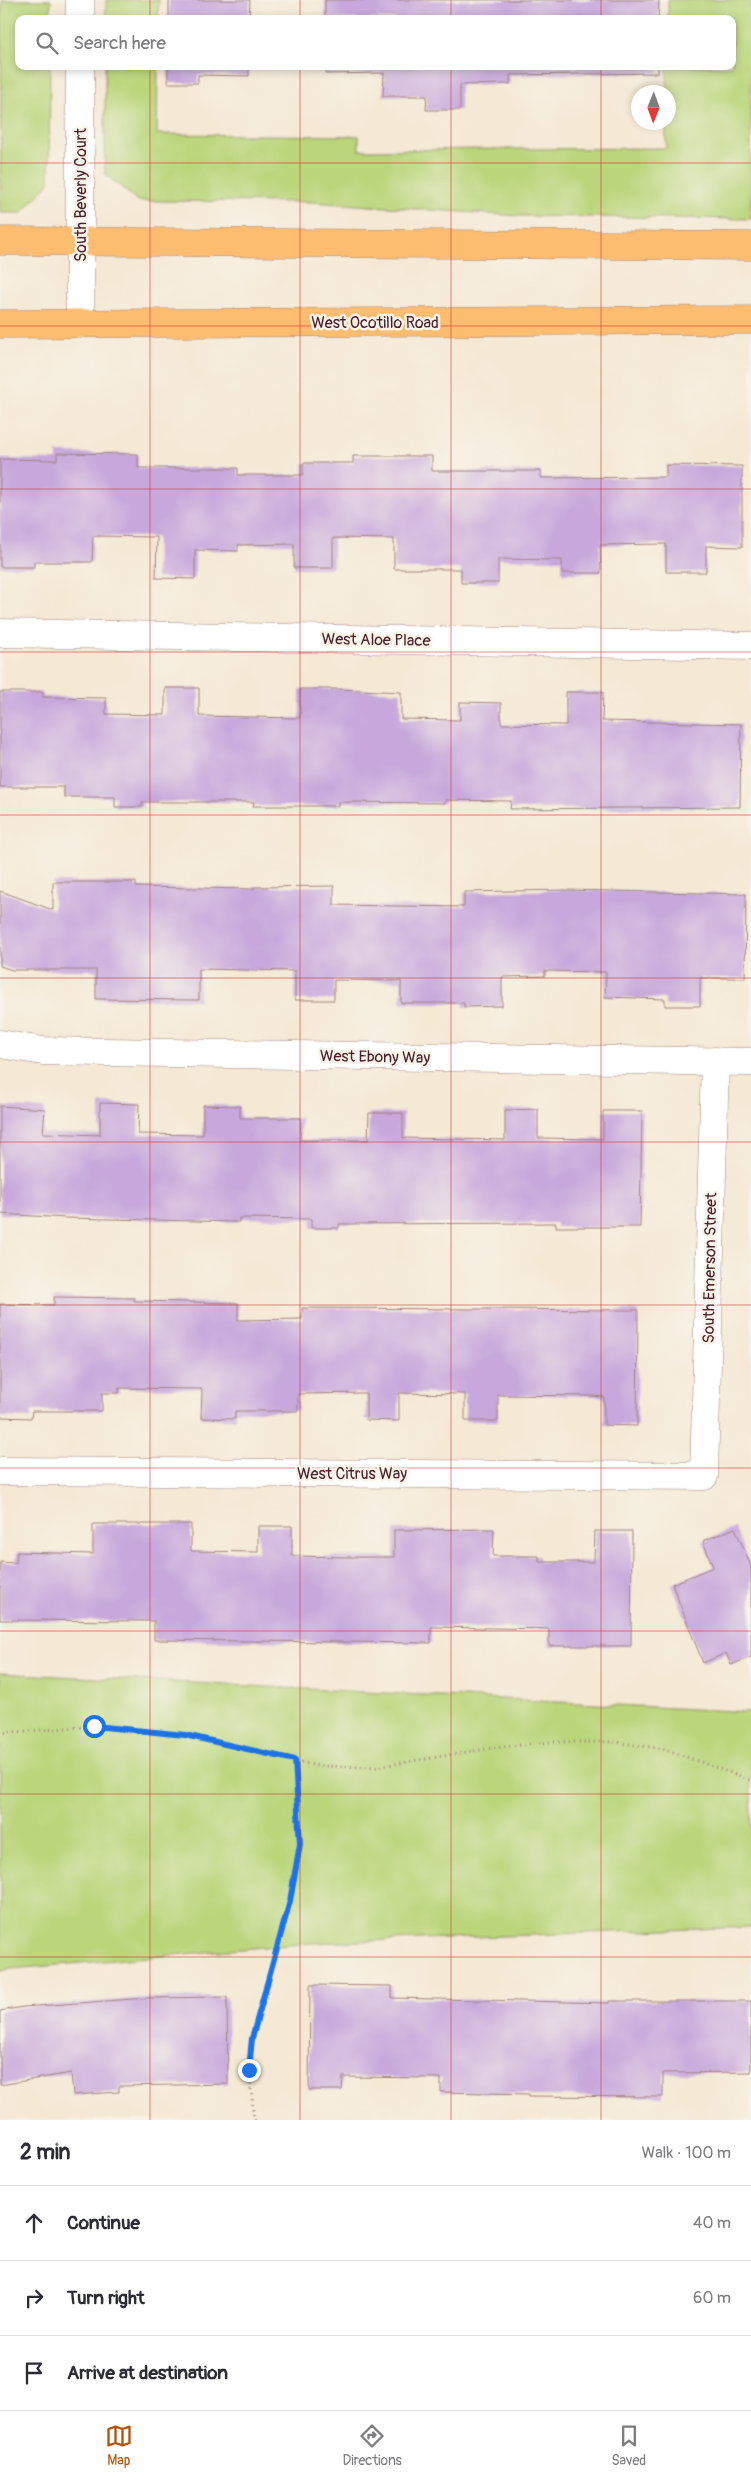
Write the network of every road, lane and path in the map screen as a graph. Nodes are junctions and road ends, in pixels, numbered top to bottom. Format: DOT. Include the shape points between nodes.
graph roads {
  1 [pos="80,0"];
  2 [pos="80,15"];
  3 [pos="80,70"];
  4 [pos="0,241"];
  5 [pos="81,242"];
  6 [pos="751,246"];
  7 [pos="751,320"];
  8 [pos="0,324"];
  9 [pos="80,324"];
  10 [pos="0,633"];
  11 [pos="751,646"];
  12 [pos="0,1044"];
  13 [pos="715,1061"];
  14 [pos="751,1062"];
  15 [pos="0,1471"];
  16 [pos="704,1476"];
  17 [pos="0,1733"];
  18 [pos="295,1760"];
  19 [pos="751,1780"];
  20 [pos="254,2120"];
  1 -- 2 [label="street"];
  3 -- 5 [label="street, South Beverly Court"];
  4 -- 5 [label="main road"];
  5 -- 6 [label="main road"];
  5 -- 9 [label="street, South Beverly Court"];
  7 -- 9 [label="main road, West Ocotillo Road"];
  8 -- 9 [label="main road, West Ocotillo Road"];
  10 -- 11 [label="street, West Aloe Place"];
  12 -- 13 [label="street, West Ebony Way" via="53,1051"];
  13 -- 14 [label="street, West Ebony Way"];
  13 -- 16 [label="street, South Emerson Street"];
  15 -- 16 [label="street, West Citrus Way"];
  17 -- 18 [label="path" via="94,1726 185,1735"];
  18 -- 19 [label="path" via="318,1766 376,1767 549,1742 614,1742 664,1749"];
  18 -- 20 [label="path" via="300,1844 290,1901 252,2038 249,2070"];
}
